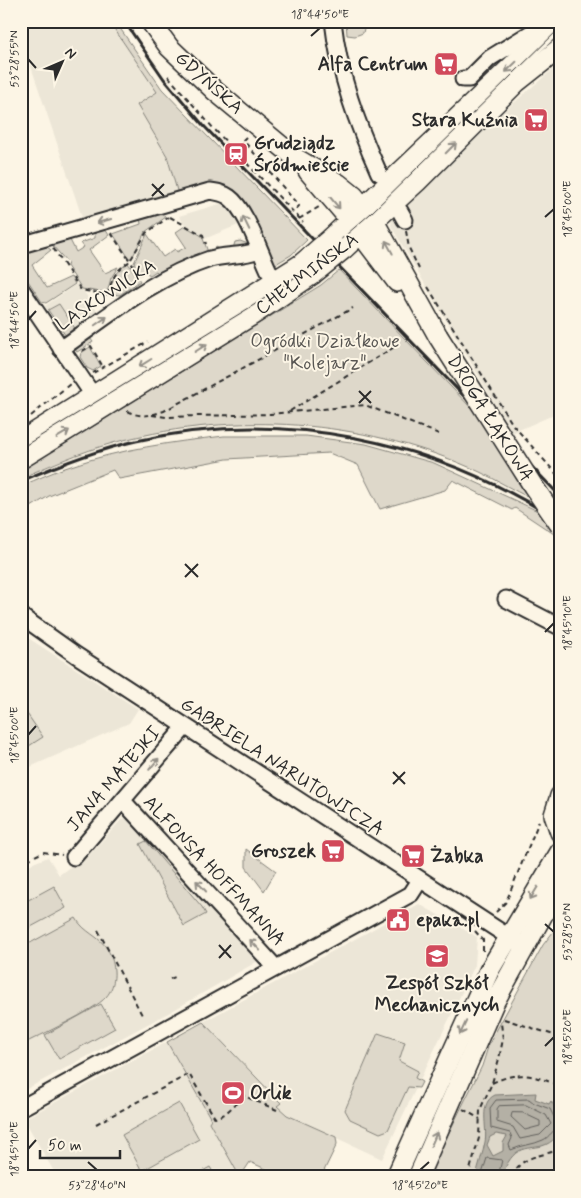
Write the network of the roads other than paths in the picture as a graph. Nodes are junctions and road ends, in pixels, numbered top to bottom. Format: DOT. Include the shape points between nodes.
graph roads {
  1 [pos="150,21"];
  2 [pos="333,21"];
  3 [pos="550,21"];
  4 [pos="558,21"];
  5 [pos="560,48"];
  6 [pos="463,79"];
  7 [pos="297,159"];
  8 [pos="383,180"];
  9 [pos="339,184"];
  10 [pos="362,221"];
  11 [pos="21,244"];
  12 [pos="258,250"];
  13 [pos="307,270"];
  14 [pos="278,281"];
  15 [pos="21,289"];
  16 [pos="61,349"];
  17 [pos="104,402"];
  18 [pos="21,441"];
  19 [pos="21,459"];
  20 [pos="560,525"];
  21 [pos="506,599"];
  22 [pos="21,616"];
  23 [pos="560,627"];
  24 [pos="185,727"];
  25 [pos="560,796"];
  26 [pos="123,801"];
  27 [pos="560,832"];
  28 [pos="560,852"];
  29 [pos="74,857"];
  30 [pos="420,880"];
  31 [pos="559,886"];
  32 [pos="508,937"];
  33 [pos="523,947"];
  34 [pos="276,968"];
  35 [pos="21,1108"];
  36 [pos="396,1177"];
  37 [pos="418,1177"];
  1 -- 7 [label="main road, GDYŃSKA" via="192,71"];
  2 -- 8 [label="street" via="346,88"];
  3 -- 6 [label="street" via="490,58 469,79"];
  4 -- 8 [label="main road, CHEŁMIŃSKA, one-way"];
  10 -- 5 [label="main road, CHEŁMIŃSKA, one-way" via="517,82"];
  7 -- 9 [label="main road, GDYŃSKA"];
  7 -- 10 [label="main road, GDYŃSKA, one-way"];
  8 -- 9 [label="main road" via="363,193"];
  8 -- 10 [label="main road, CHEŁMIŃSKA"];
  9 -- 10 [label="main road, GDYŃSKA"];
  10 -- 13 [label="main road, CHEŁMIŃSKA, bridge"];
  10 -- 20 [label="main road, DROGA ŁĄKOWA, bridge"];
  12 -- 11 [label="street, one-way" via="239,208 229,197 210,191"];
  12 -- 14 [label="street"];
  16 -- 12 [label="street, LASKOWICKA, one-way" via="148,289 209,259 225,255 242,256"];
  13 -- 14 [label="main road, CHEŁMIŃSKA"];
  17 -- 13 [label="main road, CHEŁMIŃSKA, one-way"];
  14 -- 17 [label="main road, CHEŁMIŃSKA, one-way"];
  15 -- 16 [label="street"];
  16 -- 17 [label="street"];
  17 -- 18 [label="main road, CHEŁMIŃSKA"];
  19 -- 17 [label="main road, CHEŁMIŃSKA, one-way"];
  21 -- 23 [label="street"];
  22 -- 24 [label="street, GABRIELA NARUTOWICZA"];
  26 -- 24 [label="street, JANA MATEJKI, one-way"];
  24 -- 30 [label="street, GABRIELA NARUTOWICZA"];
  25 -- 27 [label="main road" via="554,810"];
  26 -- 29 [label="street, JANA MATEJKI"];
  34 -- 26 [label="street, ALFONSA HOFFMANNA, one-way"];
  28 -- 32 [label="main road, one-way"];
  30 -- 32 [label="street, GABRIELA NARUTOWICZA"];
  30 -- 34 [label="street" via="411,894"];
  31 -- 33 [label="main road"];
  32 -- 33 [label="street, GABRIELA NARUTOWICZA"];
  32 -- 36 [label="main road, one-way" via="489,971"];
  37 -- 33 [label="main road, one-way" via="467,1062"];
  34 -- 35 [label="street"];
}
